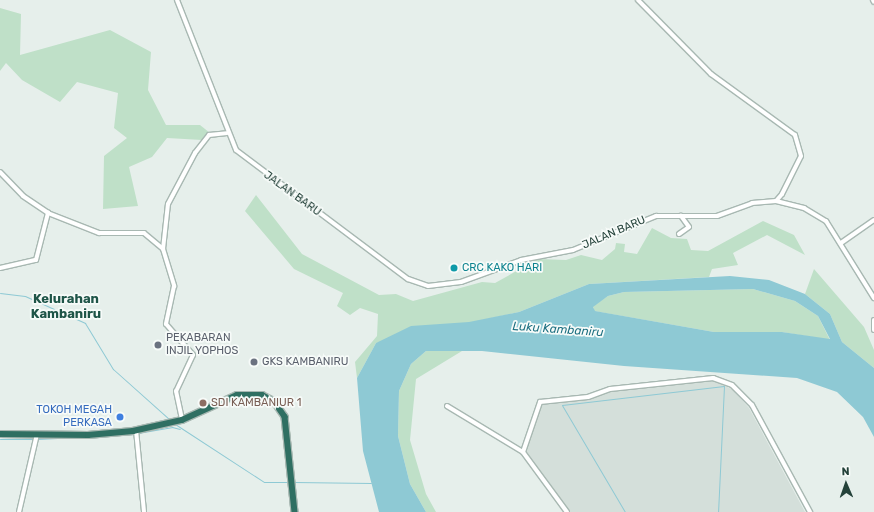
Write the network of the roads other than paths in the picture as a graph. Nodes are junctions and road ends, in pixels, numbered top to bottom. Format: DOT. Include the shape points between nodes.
graph roads {
  1 [pos="177,0"];
  2 [pos="638,0"];
  3 [pos="227,132"];
  4 [pos="0,172"];
  5 [pos="776,201"];
  6 [pos="48,213"];
  7 [pos="681,216"];
  8 [pos="874,220"];
  9 [pos="679,234"];
  10 [pos="841,243"];
  11 [pos="163,250"];
  12 [pos="0,268"];
  13 [pos="874,298"];
  14 [pos="874,320"];
  15 [pos="874,330"];
  16 [pos="447,406"];
  17 [pos="180,421"];
  18 [pos="136,433"];
  19 [pos="0,434"];
  20 [pos="37,437"];
  21 [pos="523,452"];
  22 [pos="19,512"];
  23 [pos="144,512"];
  24 [pos="295,512"];
  25 [pos="567,512"];
  26 [pos="810,512"];
  1 -- 3 [label="street, JALAN BARU"];
  2 -- 5 [label="street" via="711,74 795,135 800,161"];
  3 -- 7 [label="street, JALAN BARU" via="236,150 253,165 408,279 428,286 461,282 521,260 573,250 656,216"];
  3 -- 11 [label="street" via="209,135 195,153 168,204"];
  4 -- 6 [label="street" via="23,196"];
  5 -- 7 [label="street, JALAN BARU" via="752,203 717,216"];
  5 -- 10 [label="street, JALAN BARU" via="804,208 824,219"];
  6 -- 11 [label="street" via="99,233 144,233"];
  6 -- 12 [label="street" via="36,260"];
  7 -- 9 [label="street" via="689,227"];
  8 -- 10 [label="street"];
  10 -- 13 [label="street, JALAN BARU"];
  11 -- 17 [label="street" via="174,286 166,324 193,355 176,391"];
  14 -- 15 [label="street"];
  16 -- 21 [label="street"];
  17 -- 18 [label="highway"];
  17 -- 24 [label="highway" via="238,395 270,398 285,417"];
  18 -- 20 [label="highway"];
  18 -- 23 [label="street"];
  19 -- 20 [label="highway"];
  20 -- 22 [label="street"];
  21 -- 25 [label="street"];
  21 -- 26 [label="street" via="537,407 543,400 588,397 610,389 716,379 732,385 752,405"];
}
